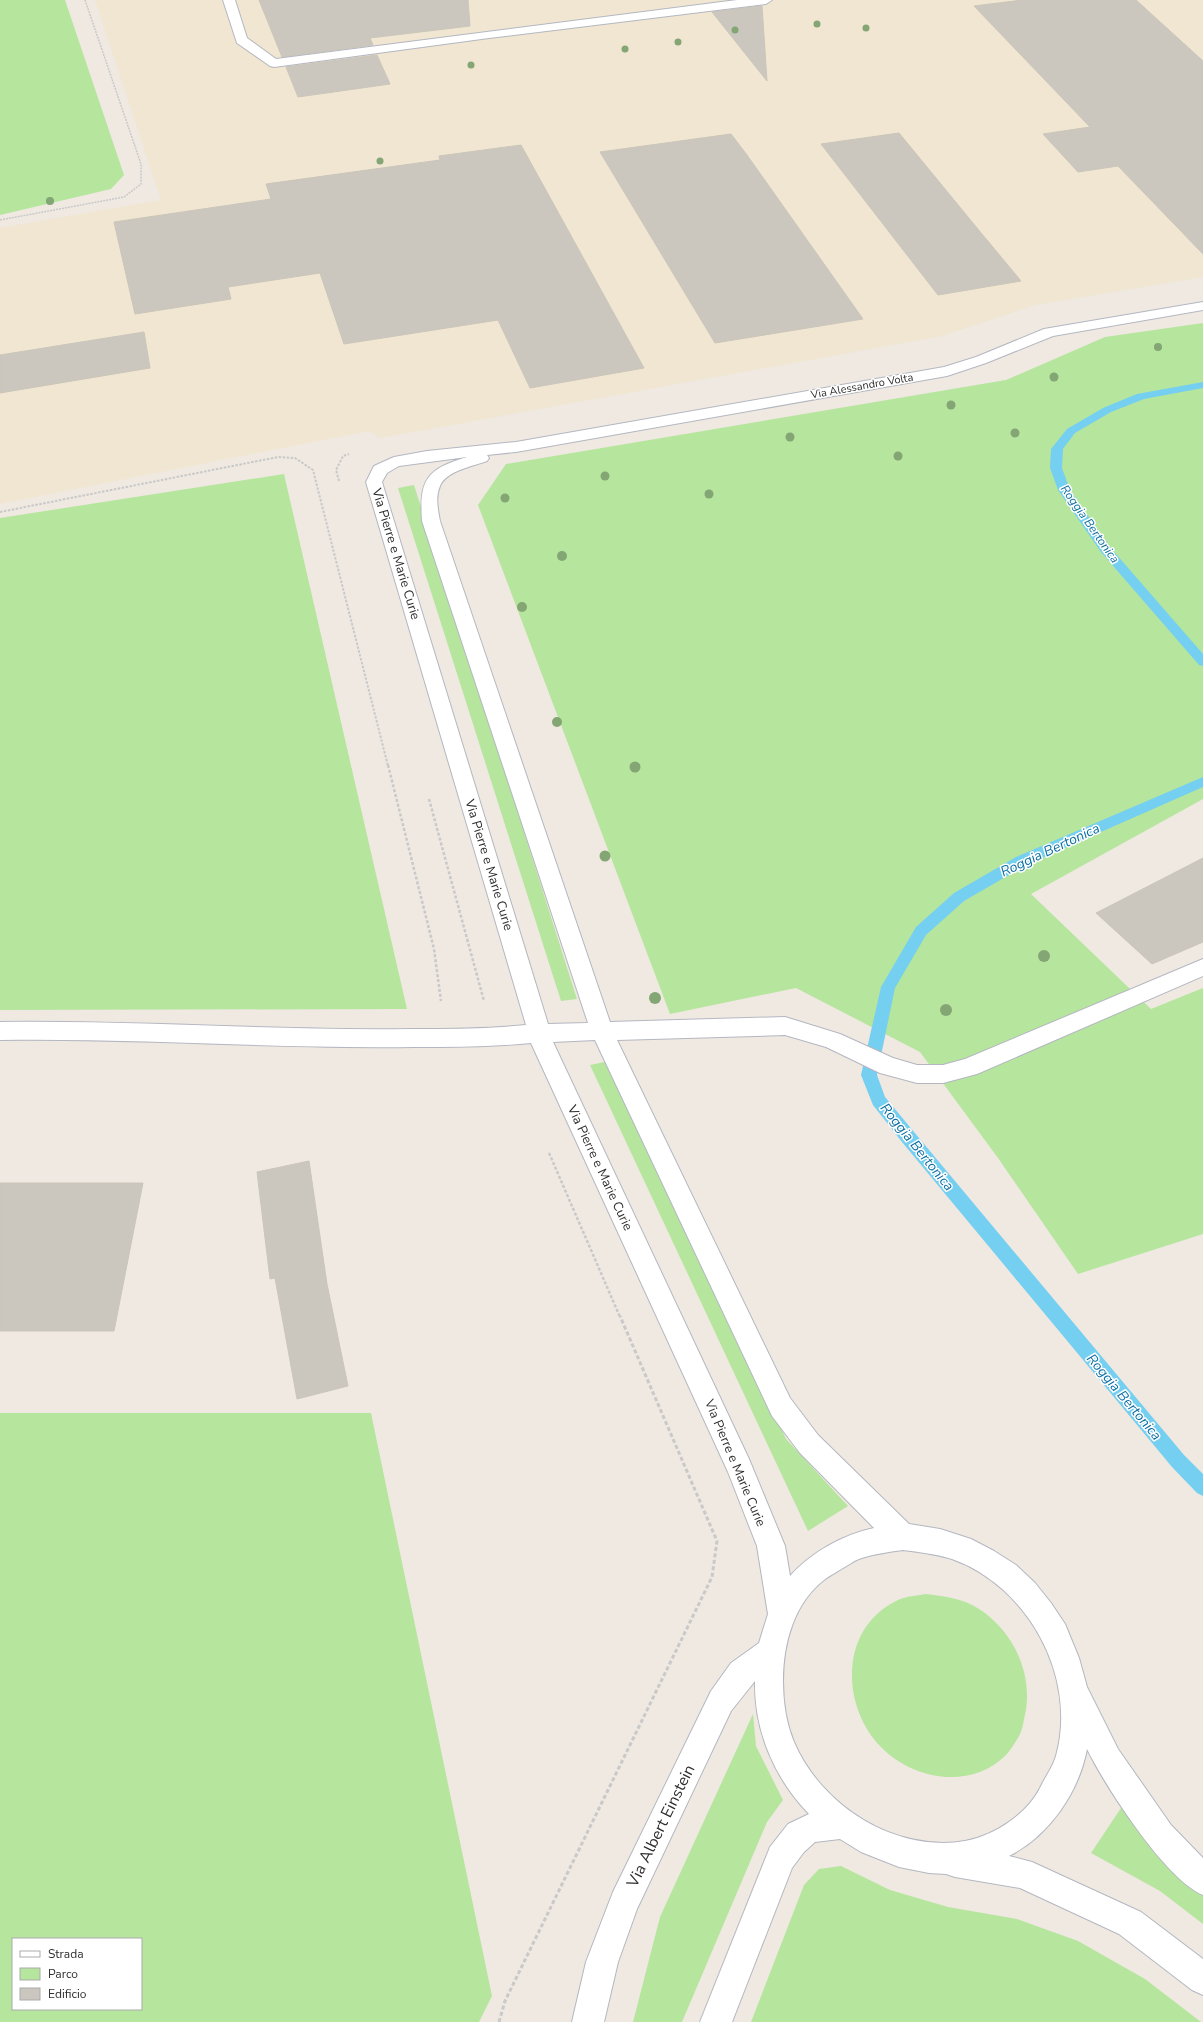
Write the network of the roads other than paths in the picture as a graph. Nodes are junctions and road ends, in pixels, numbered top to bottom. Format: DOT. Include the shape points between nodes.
graph roads {
  1 [pos="229,0"];
  2 [pos="766,0"];
  3 [pos="1203,306"];
  4 [pos="516,446"];
  5 [pos="1203,966"];
  6 [pos="0,1031"];
  7 [pos="540,1033"];
  8 [pos="603,1033"];
  9 [pos="903,1537"];
  10 [pos="782,1614"];
  11 [pos="771,1651"];
  12 [pos="1074,1689"];
  13 [pos="842,1824"];
  14 [pos="934,1858"];
  15 [pos="1203,1880"];
  16 [pos="1203,1979"];
  17 [pos="588,2022"];
  18 [pos="716,2022"];
  1 -- 2 [label="street" via="241,40 274,63"];
  3 -- 4 [label="street, Via Alessandro Volta" via="1049,332 947,371"];
  4 -- 7 [label="street, Via Pierre e Marie Curie" via="394,462 380,470 374,482"];
  4 -- 8 [label="street" via="461,464 445,472 432,485 431,521"];
  5 -- 8 [label="street" via="969,1066 943,1074 917,1074 888,1066 832,1040 785,1026"];
  6 -- 7 [label="street" via="63,1030 349,1039 498,1037"];
  7 -- 8 [label="street"];
  7 -- 10 [label="street, Via Pierre e Marie Curie" via="544,1048 740,1468 771,1546"];
  8 -- 9 [label="street" via="781,1407 809,1444"];
  9 -- 10 [label="street" via="875,1540 848,1549 813,1572 796,1591"];
  9 -- 12 [label="street" via="933,1540 961,1549 986,1561 1009,1577 1034,1602 1054,1631 1066,1659"];
  10 -- 11 [label="street"];
  11 -- 13 [label="street" via="769,1704 778,1736 791,1767 812,1796"];
  11 -- 17 [label="street, Via Albert Einstein" via="740,1673 717,1708 624,1903 602,1962"];
  12 -- 14 [label="street" via="1076,1726 1069,1763 1044,1809 1007,1841 973,1855"];
  12 -- 15 [label="street" via="1108,1759 1160,1836"];
  13 -- 14 [label="street" via="874,1844 904,1854"];
  13 -- 18 [label="street" via="824,1824 811,1828 798,1834 789,1844 781,1858"];
  14 -- 16 [label="street" via="1021,1873 1073,1896 1130,1923"];
}
